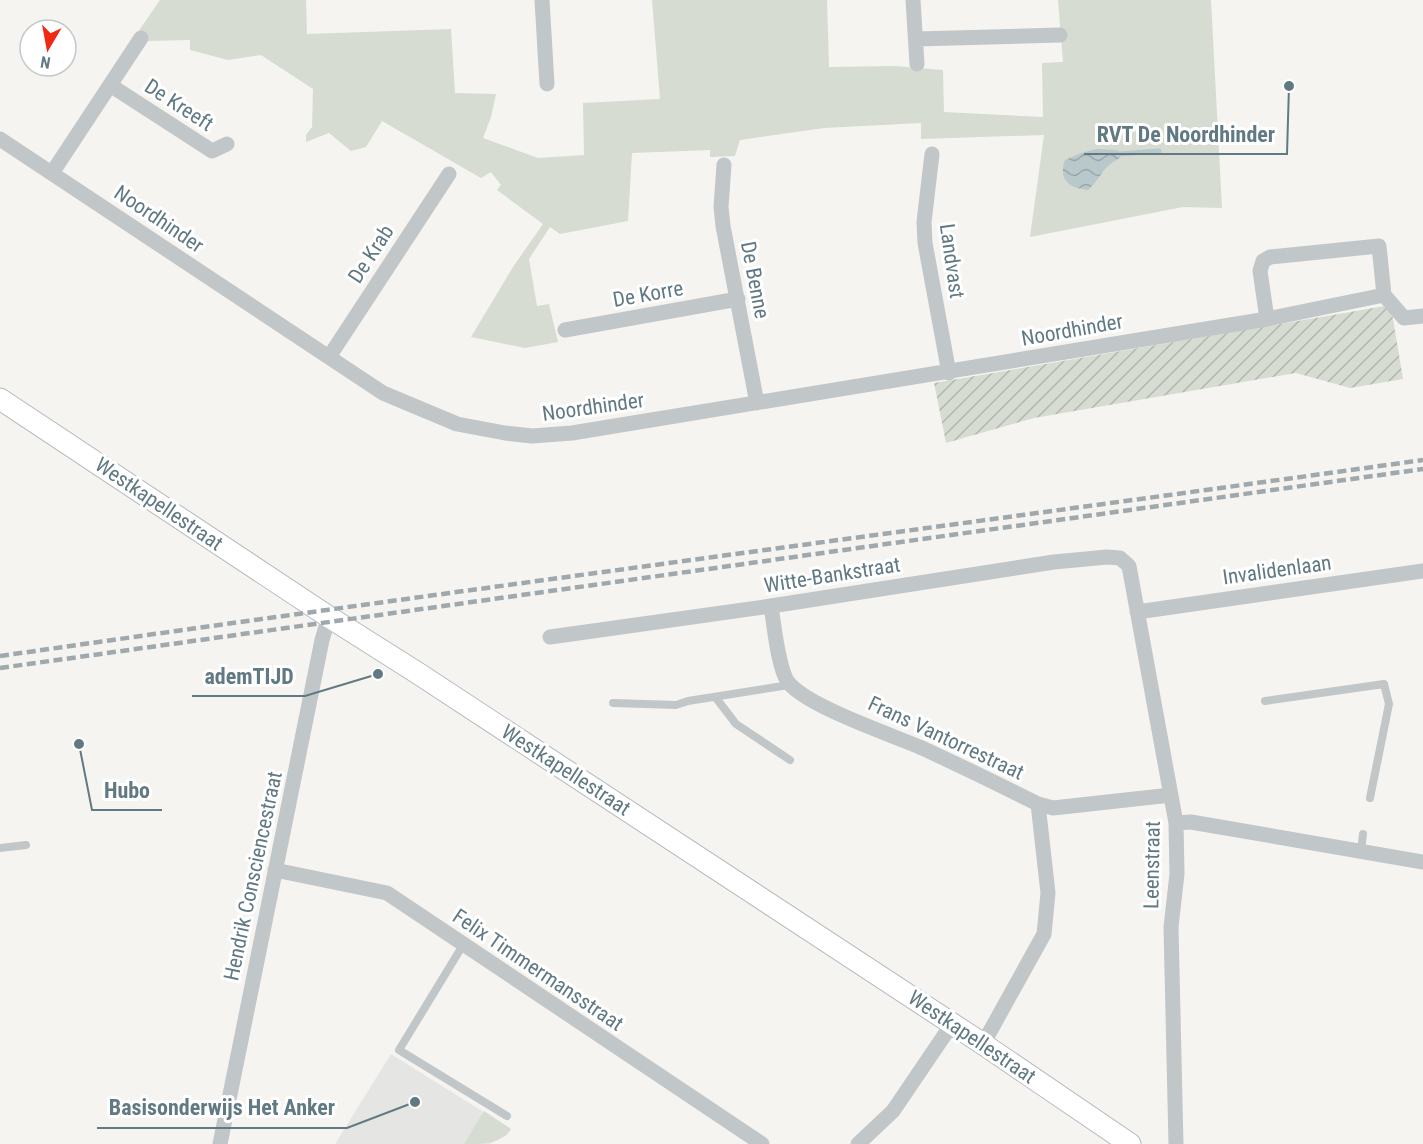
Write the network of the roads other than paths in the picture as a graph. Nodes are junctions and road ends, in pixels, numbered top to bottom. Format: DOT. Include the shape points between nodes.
graph roads {
  1 [pos="542,0"];
  2 [pos="913,0"];
  3 [pos="1060,35"];
  4 [pos="141,38"];
  5 [pos="916,39"];
  6 [pos="917,64"];
  7 [pos="547,84"];
  8 [pos="110,85"];
  9 [pos="0,139"];
  10 [pos="226,144"];
  11 [pos="932,154"];
  12 [pos="724,165"];
  13 [pos="52,173"];
  14 [pos="448,174"];
  15 [pos="1384,295"];
  16 [pos="738,298"];
  17 [pos="1423,316"];
  18 [pos="1268,319"];
  19 [pos="565,330"];
  20 [pos="329,357"];
  21 [pos="949,373"];
  22 [pos="0,399"];
  23 [pos="757,403"];
  24 [pos="1120,558"];
  25 [pos="1423,571"];
  26 [pos="771,606"];
  27 [pos="1137,612"];
  28 [pos="329,617"];
  29 [pos="550,637"];
  30 [pos="791,684"];
  31 [pos="716,698"];
  32 [pos="1265,701"];
  33 [pos="613,703"];
  34 [pos="790,760"];
  35 [pos="1171,795"];
  36 [pos="1370,798"];
  37 [pos="1038,804"];
  38 [pos="1176,823"];
  39 [pos="1363,834"];
  40 [pos="26,844"];
  41 [pos="0,848"];
  42 [pos="1361,851"];
  43 [pos="1423,862"];
  44 [pos="275,870"];
  45 [pos="463,945"];
  46 [pos="952,1024"];
  47 [pos="983,1044"];
  48 [pos="507,1116"];
  49 [pos="220,1144"];
  50 [pos="762,1144"];
  51 [pos="858,1144"];
  52 [pos="1130,1144"];
  53 [pos="1176,1144"];
  1 -- 7 [label="street"];
  2 -- 5 [label="street"];
  3 -- 5 [label="street"];
  4 -- 8 [label="street, De Kreeft"];
  5 -- 6 [label="street"];
  8 -- 10 [label="street, De Kreeft" via="212,151"];
  8 -- 13 [label="street, De Kreeft"];
  9 -- 13 [label="street, Noordhinder"];
  11 -- 21 [label="street, Landvast" via="925,243"];
  12 -- 16 [label="street, De Benne" via="721,207"];
  13 -- 20 [label="street, Noordhinder"];
  14 -- 20 [label="street, De Krab"];
  15 -- 17 [label="street" via="1404,318"];
  15 -- 18 [label="street, Noordhinder"];
  15 -- 18 [label="street" via="1379,246 1270,257 1263,261 1260,271"];
  16 -- 19 [label="street, De Korre"];
  16 -- 23 [label="street, De Benne"];
  18 -- 21 [label="street, Noordhinder"];
  20 -- 23 [label="street, Noordhinder" via="383,393 457,424 532,436 572,434"];
  21 -- 23 [label="street, Noordhinder"];
  22 -- 28 [label="street, Westkapellestraat"];
  24 -- 26 [label="street, Witte-Bankstraat" via="1054,562"];
  24 -- 27 [label="street, Leenstraat" via="1129,566"];
  25 -- 27 [label="street, Invalidenlaan"];
  26 -- 29 [label="street, Witte-Bankstraat"];
  26 -- 30 [label="street" via="782,669"];
  27 -- 35 [label="street, Leenstraat"];
  28 -- 44 [label="street, Hendrik Consciencestraat"];
  28 -- 46 [label="street, Westkapellestraat"];
  30 -- 31 [label="lane"];
  30 -- 37 [label="street, Frans Vantorrestraat" via="816,702"];
  31 -- 33 [label="lane" via="676,705"];
  31 -- 34 [label="lane" via="736,724"];
  32 -- 36 [label="lane" via="1384,684 1389,704"];
  35 -- 37 [label="street, Frans Vantorrestraat" via="1053,808"];
  35 -- 38 [label="street, Leenstraat"];
  37 -- 47 [label="street" via="1048,893 1044,934"];
  38 -- 42 [label="street" via="1191,822"];
  38 -- 53 [label="street, Leenstraat" via="1178,874 1171,927"];
  39 -- 42 [label="lane"];
  40 -- 41 [label="lane"];
  42 -- 43 [label="street"];
  44 -- 45 [label="street, Felix Timmermansstraat" via="387,893"];
  44 -- 49 [label="street, Hendrik Consciencestraat"];
  45 -- 48 [label="lane" via="399,1050"];
  45 -- 50 [label="street, Felix Timmermansstraat"];
  46 -- 47 [label="street, Westkapellestraat"];
  46 -- 51 [label="street" via="893,1112"];
  47 -- 52 [label="street, Westkapellestraat"];
}
